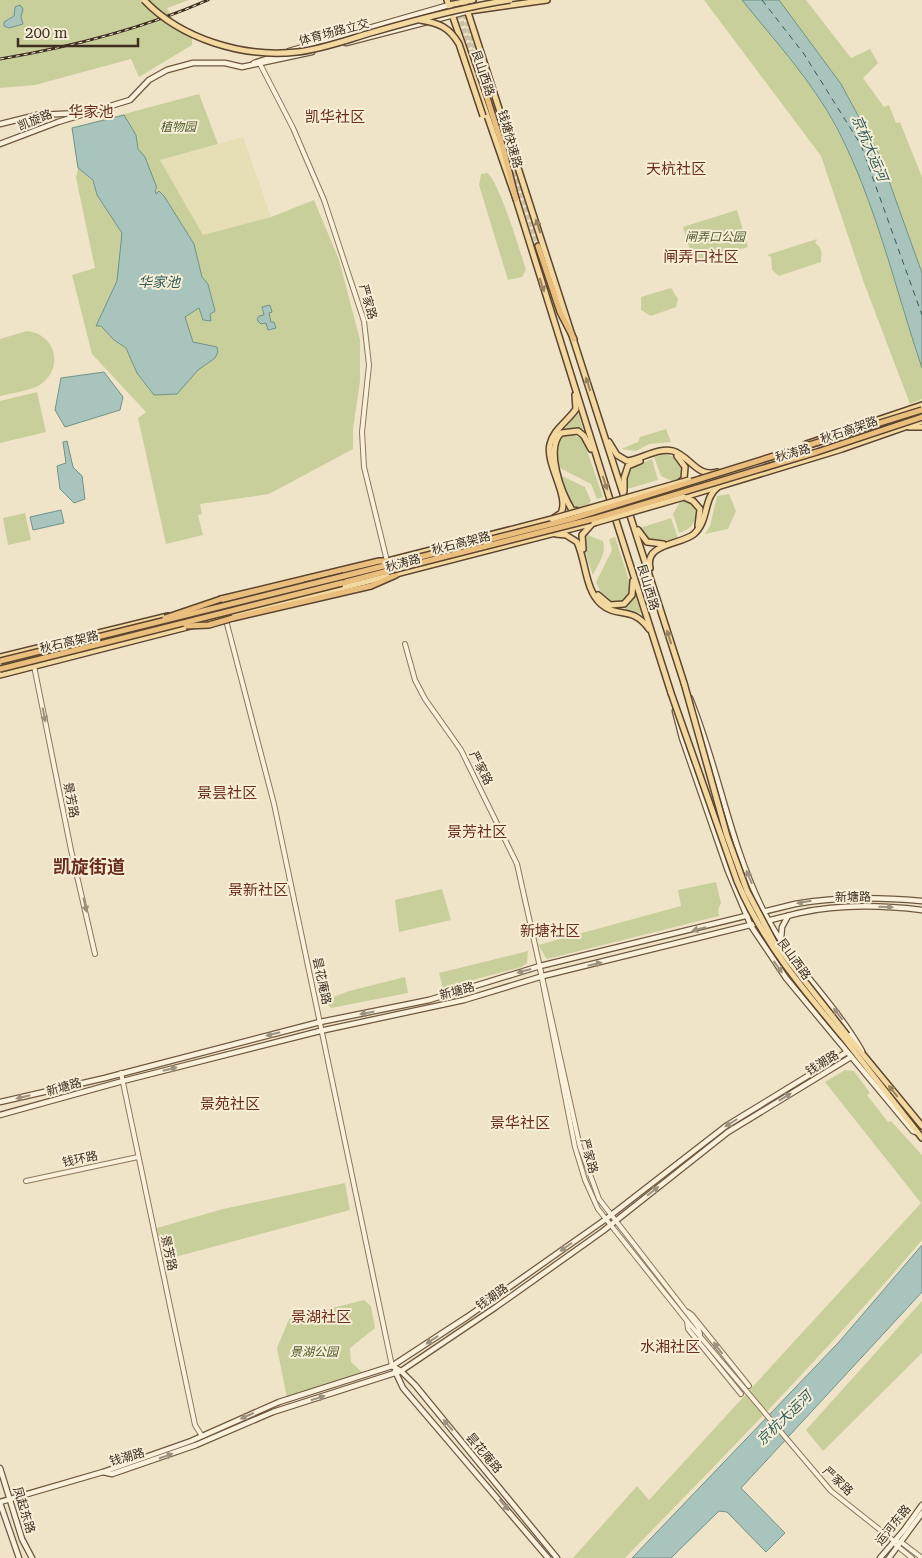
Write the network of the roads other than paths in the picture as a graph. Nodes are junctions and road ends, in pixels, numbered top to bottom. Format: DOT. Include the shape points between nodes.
graph roads {
  1 [pos="144,0"];
  2 [pos="473,0"];
  3 [pos="510,0"];
  4 [pos="547,0"];
  5 [pos="464,1"];
  6 [pos="448,3"];
  7 [pos="469,11"];
  8 [pos="452,15"];
  9 [pos="417,20"];
  10 [pos="260,64"];
  11 [pos="242,67"];
  12 [pos="483,85"];
  13 [pos="87,113"];
  14 [pos="0,124"];
  15 [pos="493,137"];
  16 [pos="0,144"];
  17 [pos="516,199"];
  18 [pos="538,246"];
  19 [pos="574,339"];
  20 [pos="574,387"];
  21 [pos="921,406"];
  22 [pos="921,421"];
  23 [pos="603,429"];
  24 [pos="596,457"];
  25 [pos="713,473"];
  26 [pos="680,482"];
  27 [pos="720,485"];
  28 [pos="684,497"];
  29 [pos="625,500"];
  30 [pos="582,510"];
  31 [pos="632,519"];
  32 [pos="552,520"];
  33 [pos="594,523"];
  34 [pos="553,533"];
  35 [pos="386,561"];
  36 [pos="632,570"];
  37 [pos="396,575"];
  38 [pos="657,598"];
  39 [pos="222,602"];
  40 [pos="226,618"];
  41 [pos="147,625"];
  42 [pos="171,628"];
  43 [pos="652,633"];
  44 [pos="404,644"];
  45 [pos="30,649"];
  46 [pos="0,656"];
  47 [pos="0,661"];
  48 [pos="34,668"];
  49 [pos="0,669"];
  50 [pos="0,675"];
  51 [pos="684,683"];
  52 [pos="672,693"];
  53 [pos="922,901"];
  54 [pos="922,910"];
  55 [pos="764,912"];
  56 [pos="746,916"];
  57 [pos="788,916"];
  58 [pos="769,921"];
  59 [pos="750,926"];
  60 [pos="782,943"];
  61 [pos="95,954"];
  62 [pos="540,966"];
  63 [pos="541,977"];
  64 [pos="320,1022"];
  65 [pos="320,1031"];
  66 [pos="845,1036"];
  67 [pos="847,1052"];
  68 [pos="864,1055"];
  69 [pos="851,1057"];
  70 [pos="121,1072"];
  71 [pos="123,1081"];
  72 [pos="0,1102"];
  73 [pos="0,1115"];
  74 [pos="922,1126"];
  75 [pos="920,1136"];
  76 [pos="138,1157"];
  77 [pos="26,1181"];
  78 [pos="611,1215"];
  79 [pos="606,1219"];
  80 [pos="613,1223"];
  81 [pos="686,1311"];
  82 [pos="687,1321"];
  83 [pos="700,1334"];
  84 [pos="392,1366"];
  85 [pos="401,1371"];
  86 [pos="396,1373"];
  87 [pos="749,1386"];
  88 [pos="741,1394"];
  89 [pos="202,1436"];
  90 [pos="0,1468"];
  91 [pos="103,1472"];
  92 [pos="11,1498"];
  93 [pos="0,1503"];
  94 [pos="922,1505"];
  95 [pos="922,1513"];
  96 [pos="894,1541"];
  97 [pos="901,1542"];
  98 [pos="897,1547"];
  99 [pos="19,1558"];
  100 [pos="32,1558"];
  101 [pos="548,1558"];
  102 [pos="557,1558"];
  103 [pos="880,1558"];
  104 [pos="889,1558"];
  105 [pos="912,1558"];
  106 [pos="922,1558"];
  1 -- 9 [label="main road, 体育场路立交, bridge" via="169,22 203,38 240,50 263,53 308,51"];
  2 -- 5 [label="main road"];
  3 -- 9 [label="main road, 体育场路立交, bridge"];
  4 -- 7 [label="main road"];
  5 -- 6 [label="main road"];
  5 -- 7 [label="main road, 艮山西路"];
  6 -- 8 [label="main road, 艮山西路"];
  6 -- 11 [label="main road, 凯旋路"];
  7 -- 8 [label="main road, 凯旋路"];
  19 -- 7 [label="main road, 艮山西路, one-way"];
  8 -- 10 [label="main road, 凯旋路"];
  8 -- 15 [label="main road, 艮山西路"];
  9 -- 15 [label="main road, bridge" via="439,23 454,35"];
  10 -- 11 [label="main road, 凯旋路"];
  10 -- 35 [label="street, 严家路" via="293,128 324,200 364,321 369,365 362,432 364,467"];
  11 -- 13 [label="main road, 凯旋路" via="225,63 193,63 167,70 150,80 130,100"];
  12 -- 17 [label="highway, 钱塘快速路" via="504,148"];
  13 -- 14 [label="main road" via="36,116"];
  13 -- 16 [label="main road, 凯旋路"];
  15 -- 17 [label="main road, 艮山西路"];
  17 -- 20 [label="main road, 艮山西路, one-way"];
  18 -- 19 [label="highway" via="560,312"];
  23 -- 19 [label="main road, 艮山西路, one-way"];
  20 -- 24 [label="main road, 艮山西路"];
  20 -- 32 [label="main road" via="576,409 554,434 549,446 564,504 561,513"];
  21 -- 25 [label="main road, 秋涛路, bridge"];
  21 -- 41 [label="highway, 秋石高架路, bridge" via="571,519"];
  22 -- 27 [label="main road, 秋涛路" via="842,449"];
  22 -- 42 [label="highway, 秋石高架路, bridge" via="597,518"];
  23 -- 25 [label="main road" via="622,459 635,460 670,450 701,472"];
  23 -- 29 [label="main road, 艮山西路"];
  24 -- 30 [label="main road" via="578,431 561,433 554,444 554,460 565,496 572,510"];
  24 -- 36 [label="main road, 艮山西路, one-way, bridge"];
  25 -- 26 [label="main road, 秋涛路, bridge"];
  26 -- 29 [label="main road" via="686,473 682,460 676,455 663,454 628,466 624,478"];
  26 -- 30 [label="main road, 秋涛路, bridge"];
  27 -- 28 [label="main road, 秋涛路"];
  27 -- 38 [label="main road" via="713,490 704,519 695,533 659,548 650,558 648,564"];
  28 -- 31 [label="main road" via="697,505 701,515 699,525 689,535 650,544 642,539"];
  28 -- 33 [label="main road, 秋涛路, bridge"];
  29 -- 31 [label="main road, 艮山西路, bridge"];
  30 -- 32 [label="main road, 秋涛路, bridge"];
  31 -- 38 [label="main road, 艮山西路"];
  32 -- 35 [label="main road, 秋涛路, bridge"];
  33 -- 34 [label="main road, 秋涛路"];
  33 -- 36 [label="main road" via="584,531 581,540 600,598 610,605 624,604 634,590"];
  34 -- 37 [label="main road, 秋涛路"];
  34 -- 43 [label="main road" via="577,542 594,594 603,606 637,616"];
  35 -- 39 [label="main road, 秋涛路"];
  35 -- 41 [label="highway, bridge" via="201,605"];
  36 -- 43 [label="main road, 艮山西路"];
  37 -- 40 [label="main road, 秋涛路"];
  37 -- 42 [label="highway, bridge" via="371,586 210,625"];
  51 -- 38 [label="main road, 艮山西路, one-way"];
  39 -- 40 [label="street, 昙花庵路"];
  39 -- 45 [label="main road, 秋涛路"];
  40 -- 48 [label="main road, 秋涛路"];
  40 -- 64 [label="street, 昙花庵路" via="274,804"];
  41 -- 47 [label="highway, 秋石高架路, bridge"];
  42 -- 49 [label="highway, 秋石高架路, bridge"];
  43 -- 52 [label="main road, 艮山西路"];
  44 -- 62 [label="street, 严家路" via="415,680 461,750 517,864"];
  45 -- 46 [label="main road, 秋涛路"];
  45 -- 48 [label="street, 景芳路"];
  48 -- 50 [label="main road, 秋涛路"];
  48 -- 61 [label="street, 景芳路, one-way"];
  55 -- 51 [label="main road, 艮山西路, one-way, bridge" via="734,842 703,735"];
  51 -- 66 [label="main road, 艮山西路, bridge" via="727,836 747,891 774,942"];
  52 -- 56 [label="main road, 艮山西路, bridge" via="682,738"];
  52 -- 66 [label="main road, 艮山西路, bridge" via="749,908 784,964"];
  53 -- 55 [label="main road, 新塘路, one-way" via="860,896 824,899"];
  57 -- 54 [label="main road, 新塘路, one-way" via="828,908"];
  55 -- 56 [label="main road, 新塘路"];
  55 -- 58 [label="main road, 艮山西路"];
  56 -- 59 [label="main road, 艮山西路"];
  56 -- 62 [label="main road, 新塘路, one-way"];
  57 -- 58 [label="main road, 新塘路"];
  57 -- 60 [label="main road" via="782,927"];
  58 -- 59 [label="main road, 新塘路"];
  58 -- 60 [label="main road, 艮山西路"];
  63 -- 59 [label="main road, 新塘路, one-way"];
  59 -- 67 [label="main road, 艮山西路, one-way" via="786,978"];
  68 -- 60 [label="main road, 艮山西路, one-way" via="850,1029"];
  62 -- 63 [label="street, 严家路"];
  62 -- 64 [label="main road, 新塘路, one-way" via="429,1000"];
  63 -- 65 [label="main road, 新塘路" via="464,1000"];
  63 -- 78 [label="street, 严家路" via="584,1160 596,1194"];
  63 -- 79 [label="street, 严家路" via="580,1164 594,1201"];
  64 -- 65 [label="street, 昙花庵路"];
  64 -- 70 [label="main road, 新塘路, one-way"];
  71 -- 65 [label="main road, 新塘路, one-way"];
  65 -- 84 [label="street, 昙花庵路"];
  66 -- 68 [label="main road, 艮山西路"];
  66 -- 75 [label="main road, 艮山西路"];
  67 -- 69 [label="main road, 艮山西路"];
  67 -- 78 [label="main road, 钱潮路, one-way" via="726,1126"];
  74 -- 68 [label="main road, 艮山西路, one-way"];
  69 -- 75 [label="main road, 艮山西路"];
  80 -- 69 [label="main road, 钱潮路, one-way" via="728,1132"];
  70 -- 71 [label="street, 景芳路"];
  70 -- 72 [label="main road, 新塘路, one-way"];
  71 -- 73 [label="main road, 新塘路"];
  71 -- 76 [label="street, 景芳路"];
  76 -- 77 [label="street, 钱环路"];
  76 -- 89 [label="street, 景芳路" via="195,1425"];
  78 -- 79 [label="main road, 钱潮路"];
  78 -- 80 [label="street, 严家路"];
  79 -- 80 [label="street, 严家路"];
  79 -- 84 [label="main road, 钱潮路, one-way"];
  80 -- 81 [label="street, 严家路"];
  80 -- 82 [label="street, 严家路"];
  80 -- 85 [label="main road, 钱潮路"];
  81 -- 83 [label="street, 严家路"];
  87 -- 81 [label="street, 严家路, one-way" via="692,1314"];
  82 -- 83 [label="street, 严家路"];
  82 -- 88 [label="street, 严家路" via="688,1329"];
  83 -- 96 [label="street, 严家路" via="831,1491"];
  84 -- 85 [label="main road, 昙花庵路"];
  84 -- 86 [label="main road, 昙花庵路"];
  84 -- 89 [label="main road, 钱潮路, one-way" via="280,1402"];
  85 -- 86 [label="main road, 钱潮路"];
  102 -- 85 [label="main road, 昙花庵路, one-way"];
  91 -- 86 [label="main road, 钱潮路, one-way" via="112,1474 166,1456 273,1412"];
  86 -- 101 [label="main road, 昙花庵路, one-way" via="403,1388"];
  89 -- 91 [label="main road, 钱潮路"];
  90 -- 92 [label="main road, 凤起东路"];
  91 -- 92 [label="main road, 钱潮路"];
  92 -- 93 [label="main road, 钱潮路"];
  92 -- 100 [label="main road, 凤起东路" via="22,1539"];
  93 -- 99 [label="main road, 凤起东路"];
  94 -- 96 [label="main road, 运河东路"];
  95 -- 97 [label="main road, 运河东路"];
  96 -- 97 [label="street"];
  96 -- 98 [label="street, 严家路"];
  96 -- 103 [label="main road, 运河东路"];
  97 -- 98 [label="main road, 运河东路"];
  97 -- 106 [label="street"];
  98 -- 104 [label="main road, 运河东路"];
  98 -- 105 [label="street, 严家路"];
}
